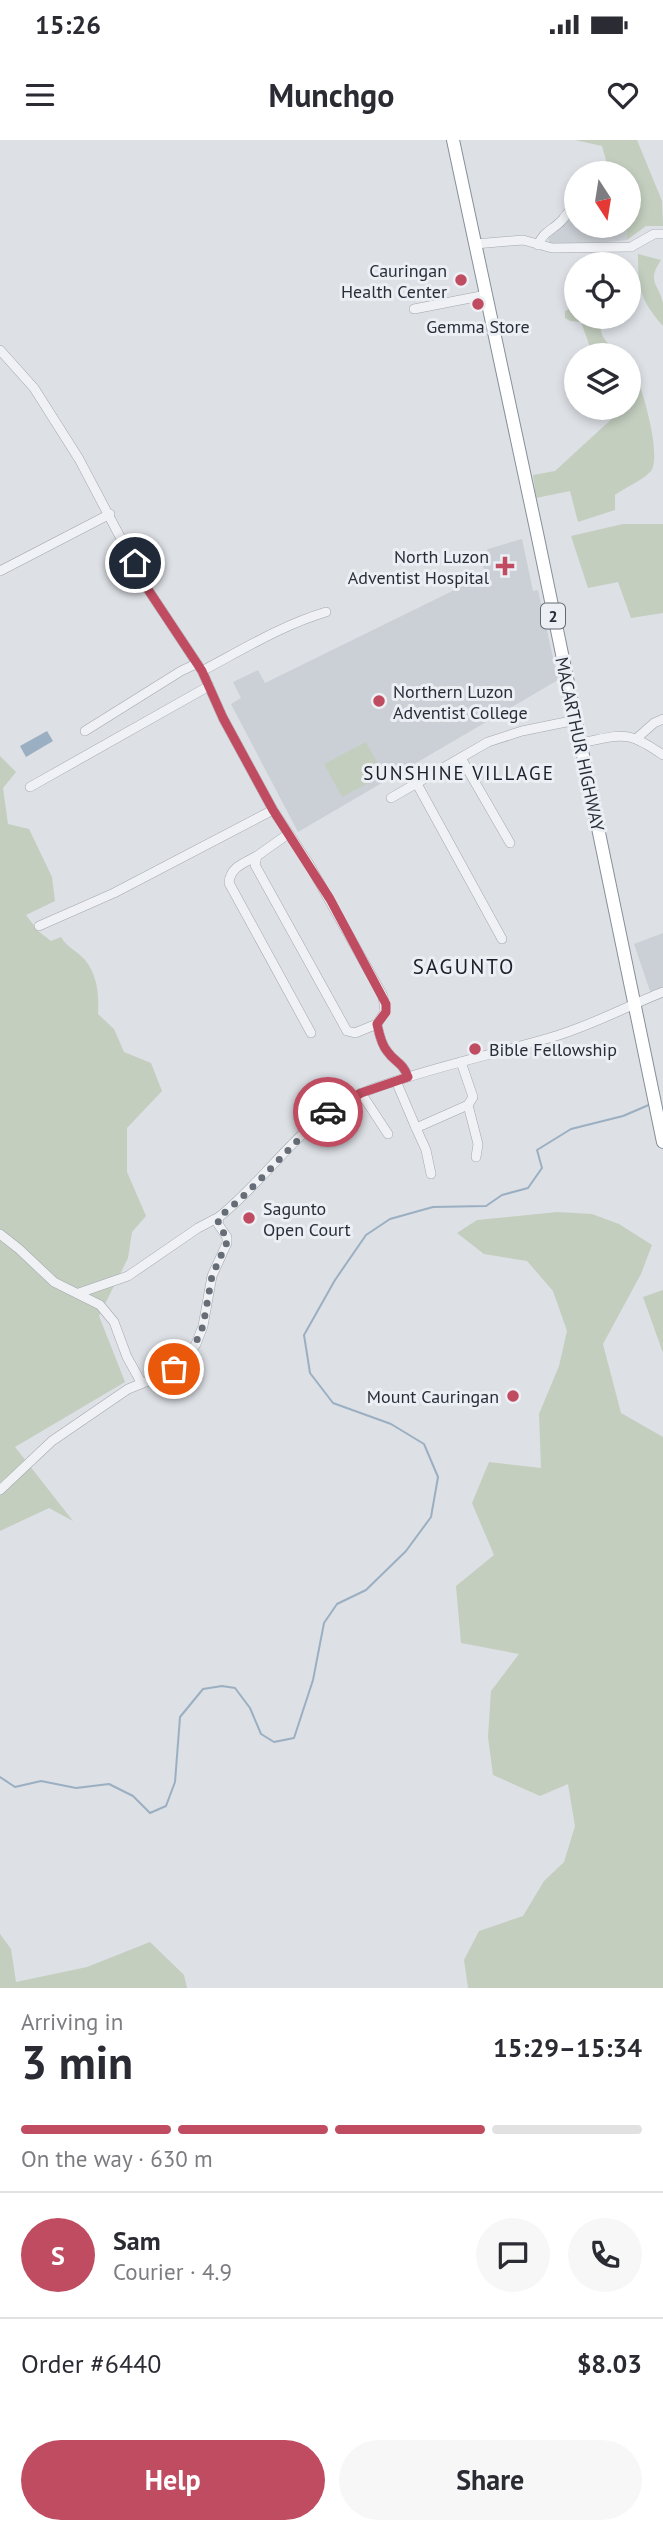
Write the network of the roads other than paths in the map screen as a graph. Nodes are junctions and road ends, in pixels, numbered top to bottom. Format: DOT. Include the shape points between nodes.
graph roads {
  1 [pos="453,140"];
  2 [pos="564,215"];
  3 [pos="663,234"];
  4 [pos="475,244"];
  5 [pos="538,245"];
  6 [pos="486,295"];
  7 [pos="414,309"];
  8 [pos="0,350"];
  9 [pos="110,514"];
  10 [pos="0,571"];
  11 [pos="326,612"];
  12 [pos="199,667"];
  13 [pos="209,686"];
  14 [pos="663,719"];
  15 [pos="576,720"];
  16 [pos="85,731"];
  17 [pos="637,738"];
  18 [pos="580,743"];
  19 [pos="663,755"];
  20 [pos="461,758"];
  21 [pos="417,784"];
  22 [pos="30,787"];
  23 [pos="391,798"];
  24 [pos="273,810"];
  25 [pos="288,834"];
  26 [pos="510,843"];
  27 [pos="257,856"];
  28 [pos="39,926"];
  29 [pos="502,939"];
  30 [pos="663,992"];
  31 [pos="633,1004"];
  32 [pos="377,1024"];
  33 [pos="311,1033"];
  34 [pos="461,1062"];
  35 [pos="408,1077"];
  36 [pos="396,1081"];
  37 [pos="361,1093"];
  38 [pos="468,1105"];
  39 [pos="416,1128"];
  40 [pos="388,1134"];
  41 [pos="663,1142"];
  42 [pos="476,1157"];
  43 [pos="431,1174"];
  44 [pos="219,1217"];
  45 [pos="0,1234"];
  46 [pos="79,1293"];
  47 [pos="141,1382"];
  48 [pos="0,1490"];
  1 -- 4 [label="highway, MACARTHUR HIGHWAY / 2"];
  2 -- 5 [label="street"];
  3 -- 5 [label="street" via="631,247"];
  4 -- 5 [label="street" via="523,240"];
  4 -- 6 [label="highway, MACARTHUR HIGHWAY / 2"];
  6 -- 7 [label="street"];
  6 -- 15 [label="highway, MACARTHUR HIGHWAY / 2"];
  8 -- 9 [label="street" via="50,411"];
  9 -- 10 [label="street"];
  9 -- 12 [label="street" via="147,588"];
  11 -- 12 [label="street"];
  12 -- 13 [label="street"];
  12 -- 16 [label="street" via="181,671"];
  13 -- 22 [label="street"];
  13 -- 24 [label="street"];
  14 -- 17 [label="street"];
  15 -- 18 [label="highway, MACARTHUR HIGHWAY / 2"];
  15 -- 20 [label="street" via="494,740"];
  17 -- 18 [label="street"];
  17 -- 19 [label="street"];
  18 -- 31 [label="highway, MACARTHUR HIGHWAY / 2"];
  20 -- 21 [label="street"];
  20 -- 26 [label="street"];
  21 -- 23 [label="street"];
  21 -- 29 [label="street"];
  24 -- 25 [label="street"];
  24 -- 28 [label="street" via="114,893"];
  25 -- 27 [label="street"];
  25 -- 32 [label="street" via="383,996 386,1012"];
  27 -- 32 [label="street" via="255,865 347,1031 355,1033"];
  27 -- 33 [label="street" via="235,868 229,883"];
  30 -- 31 [label="street"];
  31 -- 34 [label="street" via="597,1022"];
  31 -- 41 [label="highway, MACARTHUR HIGHWAY / 2"];
  32 -- 35 [label="street" via="386,1050 404,1066"];
  34 -- 35 [label="street"];
  34 -- 38 [label="street" via="472,1097"];
  35 -- 36 [label="street"];
  36 -- 37 [label="street"];
  36 -- 39 [label="street"];
  37 -- 40 [label="street"];
  37 -- 44 [label="street" via="313,1125"];
  38 -- 39 [label="street"];
  38 -- 42 [label="street" via="478,1144"];
  39 -- 43 [label="street"];
  44 -- 46 [label="street" via="128,1276"];
  44 -- 47 [label="street" via="227,1243 212,1276 196,1344 168,1374"];
  45 -- 46 [label="street" via="54,1282"];
  46 -- 47 [label="street" via="112,1319"];
  47 -- 48 [label="street" via="52,1441"];
}
